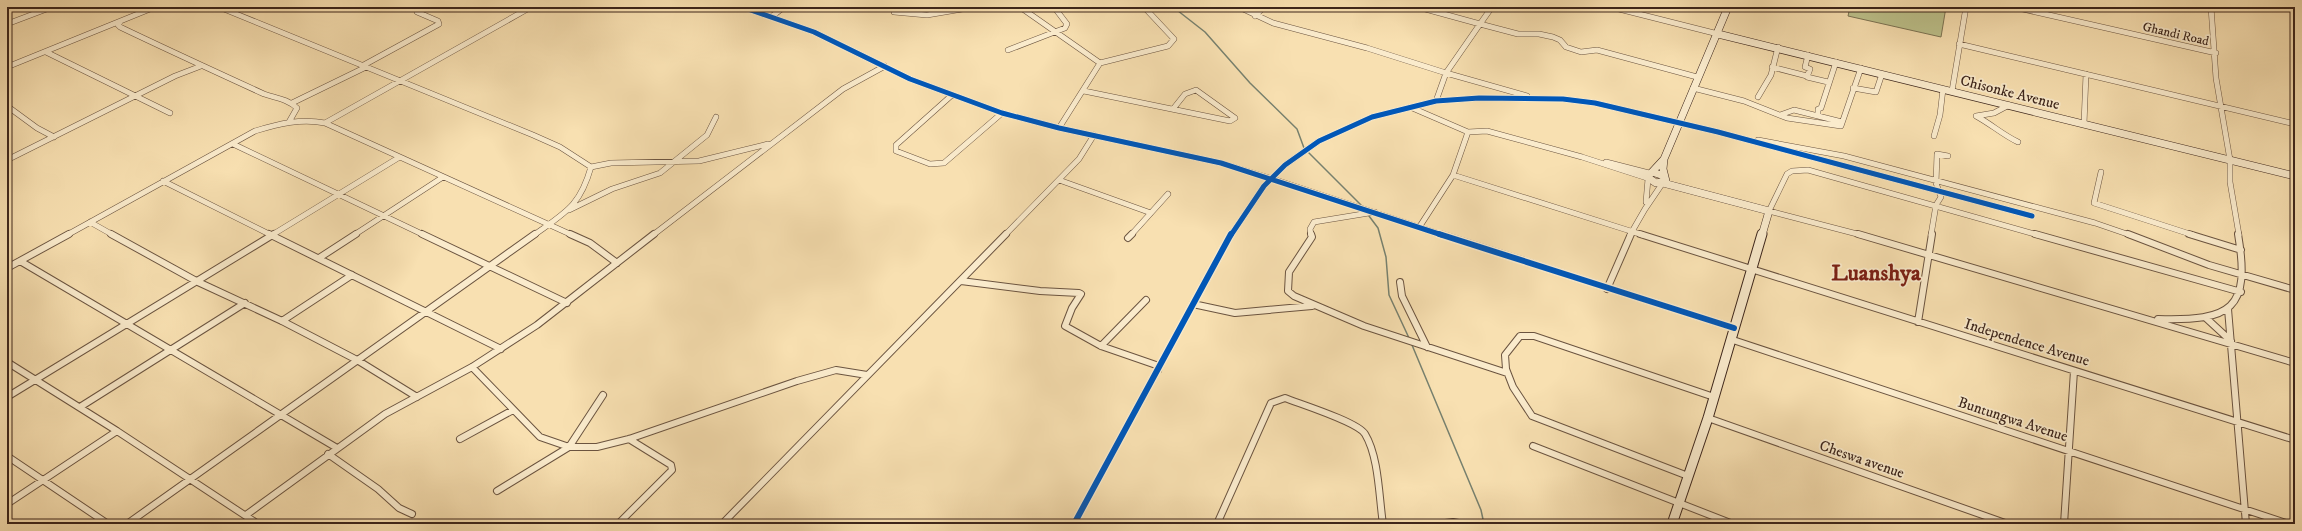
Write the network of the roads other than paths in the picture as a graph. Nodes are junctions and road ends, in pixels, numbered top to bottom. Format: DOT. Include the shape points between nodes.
graph roads {
  1 [pos="52,7"];
  2 [pos="155,7"];
  3 [pos="219,7"];
  4 [pos="413,7"];
  5 [pos="531,7"];
  6 [pos="742,7"];
  7 [pos="784,7"];
  8 [pos="974,7"];
  9 [pos="1020,7"];
  10 [pos="1054,7"];
  11 [pos="1144,7"];
  12 [pos="1239,7"];
  13 [pos="1264,7"];
  14 [pos="1418,7"];
  15 [pos="1492,7"];
  16 [pos="1611,7"];
  17 [pos="1728,7"];
  18 [pos="1966,7"];
  19 [pos="2014,7"];
  20 [pos="2211,7"];
  21 [pos="419,8"];
  22 [pos="894,12"];
  23 [pos="1255,16"];
  24 [pos="771,17"];
  25 [pos="120,22"];
  26 [pos="7,24"];
  27 [pos="1480,24"];
  28 [pos="1055,32"];
  29 [pos="1718,34"];
  30 [pos="1959,46"];
  31 [pos="1778,47"];
  32 [pos="1008,50"];
  33 [pos="46,52"];
  34 [pos="2216,53"];
  35 [pos="1808,55"];
  36 [pos="1836,62"];
  37 [pos="1100,63"];
  38 [pos="201,66"];
  39 [pos="364,66"];
  40 [pos="885,66"];
  41 [pos="7,67"];
  42 [pos="1772,67"];
  43 [pos="1861,68"];
  44 [pos="1446,73"];
  45 [pos="1882,74"];
  46 [pos="2086,74"];
  47 [pos="1808,76"];
  48 [pos="1697,77"];
  49 [pos="401,81"];
  50 [pos="1694,88"];
  51 [pos="1853,88"];
  52 [pos="1943,89"];
  53 [pos="1827,90"];
  54 [pos="1084,91"];
  55 [pos="1952,91"];
  56 [pos="952,95"];
  57 [pos="138,96"];
  58 [pos="1758,97"];
  59 [pos="1535,98"];
  60 [pos="1436,100"];
  61 [pos="292,104"];
  62 [pos="2009,105"];
  63 [pos="7,106"];
  64 [pos="1409,107"];
  65 [pos="2222,107"];
  66 [pos="1173,109"];
  67 [pos="170,113"];
  68 [pos="1002,113"];
  69 [pos="1779,115"];
  70 [pos="1820,116"];
  71 [pos="716,118"];
  72 [pos="289,122"];
  73 [pos="1679,122"];
  74 [pos="1818,122"];
  75 [pos="1842,122"];
  76 [pos="325,123"];
  77 [pos="2084,124"];
  78 [pos="2295,124"];
  79 [pos="1059,128"];
  80 [pos="1468,132"];
  81 [pos="1094,135"];
  82 [pos="1934,136"];
  83 [pos="54,137"];
  84 [pos="1750,140"];
  85 [pos="2018,142"];
  86 [pos="233,144"];
  87 [pos="770,144"];
  88 [pos="1948,156"];
  89 [pos="398,158"];
  90 [pos="1664,159"];
  91 [pos="7,160"];
  92 [pos="2230,160"];
  93 [pos="678,161"];
  94 [pos="591,167"];
  95 [pos="2101,172"];
  96 [pos="1453,175"];
  97 [pos="1649,176"];
  98 [pos="2295,176"];
  99 [pos="443,177"];
  100 [pos="1059,180"];
  101 [pos="1663,180"];
  102 [pos="1936,180"];
  103 [pos="163,181"];
  104 [pos="1939,191"];
  105 [pos="340,194"];
  106 [pos="1168,194"];
  107 [pos="1646,202"];
  108 [pos="1936,205"];
  109 [pos="569,210"];
  110 [pos="1769,211"];
  111 [pos="1375,212"];
  112 [pos="1151,213"];
  113 [pos="383,215"];
  114 [pos="2032,216"];
  115 [pos="90,222"];
  116 [pos="550,224"];
  117 [pos="1420,226"];
  118 [pos="1631,230"];
  119 [pos="274,235"];
  120 [pos="1128,238"];
  121 [pos="2241,250"];
  122 [pos="1930,255"];
  123 [pos="320,258"];
  124 [pos="20,261"];
  125 [pos="617,264"];
  126 [pos="489,265"];
  127 [pos="7,268"];
  128 [pos="1752,269"];
  129 [pos="352,275"];
  130 [pos="2243,276"];
  131 [pos="961,281"];
  132 [pos="198,282"];
  133 [pos="1400,282"];
  134 [pos="1607,289"];
  135 [pos="2295,290"];
  136 [pos="2241,292"];
  137 [pos="1146,300"];
  138 [pos="567,303"];
  139 [pos="245,304"];
  140 [pos="1193,304"];
  141 [pos="1314,305"];
  142 [pos="2228,310"];
  143 [pos="425,311"];
  144 [pos="2142,317"];
  145 [pos="2206,318"];
  146 [pos="282,321"];
  147 [pos="1918,322"];
  148 [pos="129,324"];
  149 [pos="1734,328"];
  150 [pos="1730,339"];
  151 [pos="2231,343"];
  152 [pos="1102,346"];
  153 [pos="1427,347"];
  154 [pos="501,349"];
  155 [pos="171,350"];
  156 [pos="357,360"];
  157 [pos="7,362"];
  158 [pos="2295,363"];
  159 [pos="472,367"];
  160 [pos="1158,370"];
  161 [pos="2074,370"];
  162 [pos="1507,373"];
  163 [pos="867,375"];
  164 [pos="36,380"];
  165 [pos="603,395"];
  166 [pos="417,397"];
  167 [pos="1714,397"];
  168 [pos="7,398"];
  169 [pos="80,407"];
  170 [pos="513,410"];
  171 [pos="281,414"];
  172 [pos="1708,418"];
  173 [pos="2236,421"];
  174 [pos="117,431"];
  175 [pos="460,439"];
  176 [pos="629,439"];
  177 [pos="2295,440"];
  178 [pos="1533,446"];
  179 [pos="569,447"];
  180 [pos="337,448"];
  181 [pos="2069,451"];
  182 [pos="328,454"];
  183 [pos="7,456"];
  184 [pos="1688,476"];
  185 [pos="44,479"];
  186 [pos="192,479"];
  187 [pos="497,490"];
  188 [pos="7,504"];
  189 [pos="1679,504"];
  190 [pos="2244,509"];
  191 [pos="412,514"];
  192 [pos="246,516"];
  193 [pos="108,524"];
  194 [pos="127,524"];
  195 [pos="258,524"];
  196 [pos="618,524"];
  197 [pos="722,524"];
  198 [pos="1074,524"];
  199 [pos="1217,524"];
  200 [pos="1383,524"];
  201 [pos="1436,524"];
  202 [pos="1464,524"];
  203 [pos="1672,524"];
  204 [pos="1733,524"];
  205 [pos="2008,524"];
  206 [pos="2064,524"];
  207 [pos="2246,524"];
  208 [pos="2289,524"];
  1 -- 26 [label="street"];
  2 -- 25 [label="street"];
  3 -- 39 [label="street"];
  4 -- 21 [label="street"];
  5 -- 49 [label="street"];
  6 -- 24 [label="street"];
  7 -- 24 [label="street"];
  8 -- 22 [label="street" via="927,15"];
  9 -- 28 [label="street"];
  10 -- 28 [label="street" via="1067,24"];
  11 -- 37 [label="street" via="1174,39 1173,42 1168,46"];
  12 -- 23 [label="street"];
  13 -- 23 [label="street"];
  14 -- 27 [label="street"];
  15 -- 27 [label="street"];
  16 -- 29 [label="street"];
  17 -- 29 [label="main road"];
  18 -- 30 [label="street"];
  19 -- 34 [label="street, Ghandi Road"];
  20 -- 34 [label="street"];
  21 -- 39 [label="street" via="417,12 438,21 439,24"];
  23 -- 44 [label="street"];
  24 -- 40 [label="street" via="814,32"];
  25 -- 33 [label="street"];
  25 -- 38 [label="street" via="120,27"];
  27 -- 44 [label="street"];
  27 -- 48 [label="street" via="1518,34 1553,37 1566,47 1581,52 1597,50"];
  28 -- 32 [label="street"];
  28 -- 37 [label="street"];
  29 -- 31 [label="main road, Chisonke Avenue"];
  29 -- 48 [label="main road"];
  30 -- 46 [label="street"];
  30 -- 55 [label="street"];
  31 -- 35 [label="main road, Chisonke Avenue"];
  31 -- 42 [label="street"];
  33 -- 41 [label="street"];
  33 -- 57 [label="street"];
  34 -- 65 [label="street" via="2216,78"];
  35 -- 36 [label="main road, Chisonke Avenue"];
  35 -- 47 [label="street" via="1805,68 1810,69"];
  36 -- 43 [label="main road, Chisonke Avenue"];
  36 -- 53 [label="street"];
  37 -- 54 [label="street"];
  38 -- 57 [label="street" via="174,76"];
  38 -- 61 [label="street"];
  39 -- 49 [label="street"];
  39 -- 61 [label="street"];
  40 -- 56 [label="street"];
  40 -- 87 [label="street" via="843,89"];
  42 -- 47 [label="street"];
  42 -- 58 [label="street" via="1771,75"];
  43 -- 45 [label="main road, Chisonke Avenue"];
  43 -- 51 [label="street"];
  44 -- 59 [label="street"];
  44 -- 60 [label="street"];
  45 -- 51 [label="street" via="1876,92"];
  45 -- 52 [label="main road, Chisonke Avenue"];
  46 -- 65 [label="street"];
  46 -- 77 [label="street"];
  47 -- 53 [label="street" via="1828,82"];
  48 -- 50 [label="main road"];
  49 -- 76 [label="street"];
  49 -- 94 [label="street" via="560,147"];
  50 -- 69 [label="street" via="1744,101"];
  50 -- 73 [label="main road"];
  51 -- 75 [label="street"];
  52 -- 55 [label="main road, Chisonke Avenue"];
  52 -- 82 [label="street"];
  53 -- 70 [label="street" via="1821,108 1818,109"];
  54 -- 66 [label="street"];
  54 -- 79 [label="street"];
  55 -- 62 [label="main road, Chisonke Avenue"];
  56 -- 68 [label="street"];
  56 -- 68 [label="street" via="896,145 896,151 930,164 944,163"];
  57 -- 67 [label="street"];
  57 -- 83 [label="street"];
  59 -- 60 [label="street"];
  59 -- 73 [label="street" via="1595,103"];
  60 -- 64 [label="street"];
  61 -- 72 [label="street" via="297,108"];
  62 -- 77 [label="main road, Chisonke Avenue"];
  62 -- 85 [label="street" via="1994,113 1976,116"];
  63 -- 83 [label="street"];
  64 -- 80 [label="street"];
  64 -- 140 [label="street" via="1347,127 1319,141 1285,165 1264,186 1236,225"];
  65 -- 78 [label="street"];
  65 -- 92 [label="street"];
  66 -- 66 [label="street" via="1185,94 1196,90 1235,118 1230,121"];
  68 -- 79 [label="street"];
  69 -- 70 [label="street" via="1794,110"];
  69 -- 74 [label="street"];
  70 -- 74 [label="street"];
  70 -- 75 [label="street"];
  71 -- 93 [label="street" via="707,135"];
  72 -- 76 [label="street" via="314,120"];
  72 -- 86 [label="street" via="255,131"];
  73 -- 84 [label="street"];
  73 -- 90 [label="main road"];
  74 -- 75 [label="street" via="1839,126"];
  76 -- 89 [label="street"];
  77 -- 92 [label="main road, Chisonke Avenue"];
  79 -- 81 [label="street"];
  80 -- 96 [label="street"];
  80 -- 97 [label="street" via="1487,131"];
  81 -- 100 [label="street" via="1079,159"];
  81 -- 111 [label="street, bridge" via="1221,163"];
  83 -- 91 [label="street"];
  84 -- 102 [label="street" via="1781,143 1844,156"];
  84 -- 104 [label="street"];
  86 -- 103 [label="street"];
  86 -- 105 [label="street"];
  87 -- 93 [label="street" via="699,161"];
  87 -- 125 [label="street"];
  88 -- 102 [label="street" via="1937,154"];
  89 -- 99 [label="street"];
  89 -- 105 [label="street"];
  90 -- 97 [label="main road"];
  90 -- 101 [label="main road"];
  92 -- 98 [label="main road, Chisonke Avenue"];
  92 -- 121 [label="street" via="2232,200"];
  93 -- 94 [label="street" via="611,163"];
  93 -- 109 [label="street" via="660,173 612,189"];
  94 -- 109 [label="street" via="585,188"];
  95 -- 121 [label="street" via="2094,203 2096,205"];
  96 -- 117 [label="street"];
  96 -- 118 [label="street, Independence Avenue"];
  97 -- 101 [label="main road"];
  97 -- 101 [label="main road" via="1656,184"];
  97 -- 107 [label="street"];
  99 -- 113 [label="street"];
  99 -- 116 [label="street"];
  100 -- 112 [label="street"];
  100 -- 131 [label="street"];
  101 -- 107 [label="street"];
  101 -- 110 [label="main road"];
  102 -- 104 [label="street"];
  102 -- 130 [label="street" via="2136,236"];
  103 -- 115 [label="street"];
  103 -- 119 [label="street"];
  104 -- 108 [label="street" via="1941,197"];
  104 -- 114 [label="street"];
  105 -- 113 [label="street"];
  105 -- 119 [label="street"];
  106 -- 112 [label="street"];
  107 -- 118 [label="street"];
  108 -- 110 [label="street" via="1818,172 1799,170 1786,174"];
  108 -- 122 [label="street"];
  108 -- 136 [label="street"];
  109 -- 116 [label="street"];
  110 -- 122 [label="street"];
  110 -- 128 [label="main road"];
  111 -- 117 [label="street"];
  111 -- 141 [label="street" via="1314,222 1311,226 1312,237 1289,272 1286,285 1290,293"];
  112 -- 120 [label="street"];
  113 -- 123 [label="street"];
  113 -- 126 [label="street"];
  115 -- 124 [label="street"];
  115 -- 132 [label="street"];
  116 -- 125 [label="street" via="590,243"];
  116 -- 126 [label="street"];
  117 -- 134 [label="street"];
  118 -- 128 [label="street, Independence Avenue"];
  118 -- 134 [label="street"];
  119 -- 123 [label="street"];
  119 -- 132 [label="street"];
  121 -- 130 [label="street"];
  122 -- 144 [label="street"];
  122 -- 147 [label="street"];
  123 -- 129 [label="street"];
  124 -- 127 [label="street"];
  124 -- 148 [label="street"];
  125 -- 138 [label="street"];
  126 -- 138 [label="street"];
  126 -- 143 [label="street"];
  128 -- 147 [label="street, Independence Avenue"];
  128 -- 149 [label="main road"];
  129 -- 143 [label="street"];
  129 -- 146 [label="street"];
  130 -- 135 [label="street"];
  130 -- 136 [label="street"];
  131 -- 152 [label="street" via="1079,293 1081,294 1072,308 1066,326"];
  131 -- 163 [label="street"];
  132 -- 139 [label="street"];
  132 -- 148 [label="street"];
  133 -- 153 [label="street" via="1402,296"];
  134 -- 149 [label="street"];
  136 -- 142 [label="street"];
  137 -- 152 [label="street"];
  138 -- 154 [label="street"];
  139 -- 146 [label="street"];
  139 -- 155 [label="street"];
  140 -- 141 [label="street" via="1235,313"];
  140 -- 160 [label="street"];
  141 -- 153 [label="street" via="1401,340"];
  142 -- 145 [label="street"];
  142 -- 151 [label="street"];
  143 -- 154 [label="street"];
  143 -- 156 [label="street"];
  144 -- 145 [label="street" via="2182,320"];
  144 -- 151 [label="street"];
  145 -- 151 [label="street"];
  146 -- 156 [label="street"];
  147 -- 161 [label="street, Independence Avenue"];
  148 -- 155 [label="street"];
  148 -- 164 [label="street"];
  149 -- 150 [label="main road"];
  150 -- 167 [label="main road"];
  150 -- 181 [label="street, Buntungwa Avenue"];
  151 -- 158 [label="street"];
  151 -- 173 [label="street"];
  152 -- 160 [label="street" via="1156,365"];
  153 -- 162 [label="street"];
  154 -- 159 [label="street"];
  155 -- 169 [label="street"];
  155 -- 171 [label="street"];
  156 -- 166 [label="street"];
  156 -- 171 [label="street"];
  157 -- 164 [label="street"];
  159 -- 166 [label="street"];
  159 -- 170 [label="street"];
  160 -- 198 [label="street"];
  161 -- 173 [label="street, Independence Avenue"];
  161 -- 181 [label="street"];
  162 -- 167 [label="street" via="1504,358 1509,348 1520,336 1526,335"];
  162 -- 184 [label="street" via="1521,403 1532,416"];
  163 -- 176 [label="street" via="836,370"];
  163 -- 197 [label="street"];
  164 -- 168 [label="street"];
  164 -- 169 [label="street"];
  165 -- 179 [label="street"];
  166 -- 180 [label="street" via="385,414"];
  167 -- 172 [label="main road"];
  169 -- 174 [label="street"];
  170 -- 175 [label="street"];
  170 -- 179 [label="street" via="540,437"];
  171 -- 180 [label="street"];
  171 -- 186 [label="street"];
  172 -- 184 [label="main road"];
  172 -- 205 [label="street, Cheswa avenue"];
  173 -- 177 [label="street, Independence Avenue"];
  173 -- 190 [label="street"];
  174 -- 185 [label="street"];
  174 -- 186 [label="street"];
  176 -- 179 [label="street" via="597,446"];
  176 -- 196 [label="street" via="671,466 672,470"];
  178 -- 189 [label="street"];
  179 -- 187 [label="street"];
  180 -- 182 [label="street"];
  181 -- 190 [label="street, Buntungwa Avenue"];
  181 -- 206 [label="street"];
  182 -- 191 [label="street" via="378,489 399,508"];
  182 -- 192 [label="street"];
  183 -- 185 [label="street"];
  184 -- 189 [label="main road"];
  185 -- 188 [label="street"];
  185 -- 193 [label="street"];
  186 -- 192 [label="street"];
  186 -- 194 [label="street"];
  189 -- 203 [label="main road"];
  189 -- 204 [label="street"];
  190 -- 207 [label="street"];
  190 -- 208 [label="street, Buntungwa Avenue"];
  192 -- 195 [label="street"];
  199 -- 200 [label="street" via="1271,403 1285,398 1345,421 1365,433 1374,457"];
  201 -- 202 [label="street"];
}
